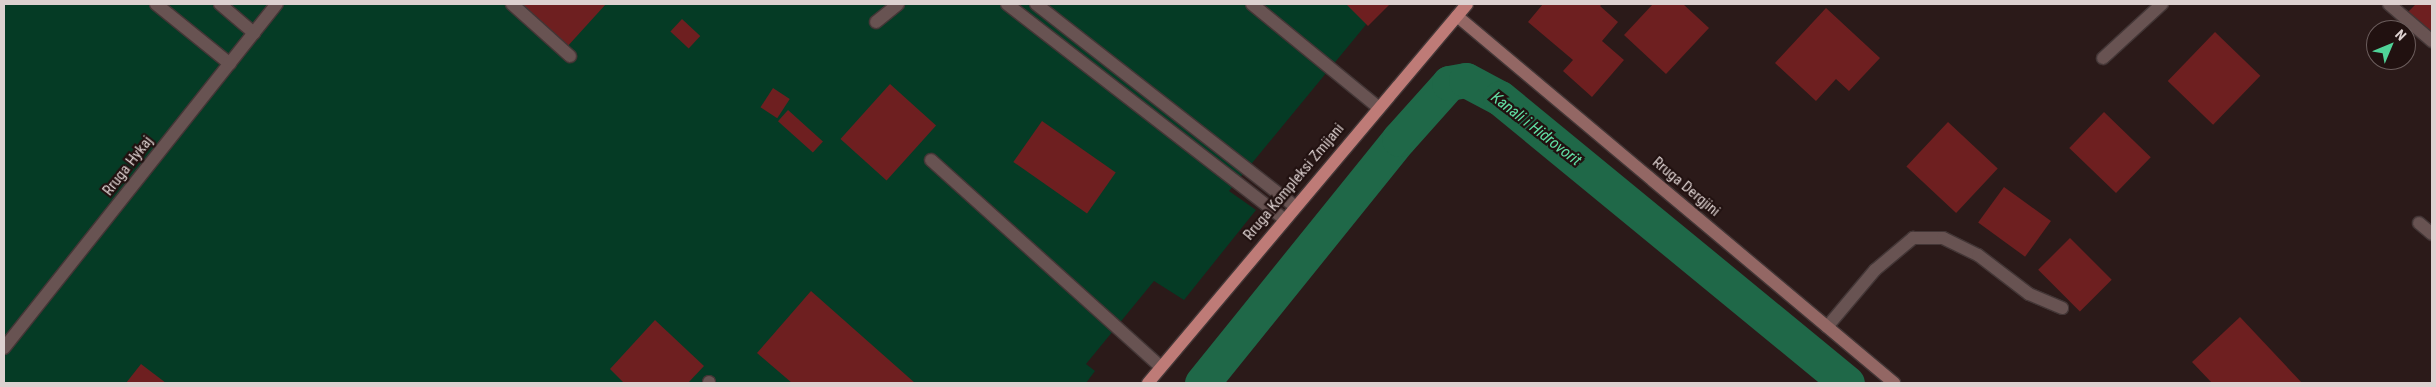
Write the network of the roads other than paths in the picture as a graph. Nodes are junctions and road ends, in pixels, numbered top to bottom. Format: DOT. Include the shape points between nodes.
graph roads {
  1 [pos="156,4"];
  2 [pos="220,4"];
  3 [pos="277,4"];
  4 [pos="512,4"];
  5 [pos="898,4"];
  6 [pos="1007,4"];
  7 [pos="1036,4"];
  8 [pos="1252,4"];
  9 [pos="1468,4"];
  10 [pos="2162,4"];
  11 [pos="2389,4"];
  12 [pos="1457,16"];
  13 [pos="876,22"];
  14 [pos="254,33"];
  15 [pos="2432,42"];
  16 [pos="570,56"];
  17 [pos="2103,58"];
  18 [pos="230,64"];
  19 [pos="1378,107"];
  20 [pos="931,160"];
  21 [pos="1295,206"];
  22 [pos="1284,219"];
  23 [pos="2418,223"];
  24 [pos="2432,234"];
  25 [pos="2062,308"];
  26 [pos="1827,327"];
  27 [pos="4,348"];
  28 [pos="1161,367"];
  29 [pos="1148,383"];
  30 [pos="1894,383"];
  1 -- 18 [label="street"];
  2 -- 14 [label="street"];
  3 -- 14 [label="street, Rruga Hykaj"];
  4 -- 16 [label="street"];
  5 -- 13 [label="street"];
  6 -- 22 [label="street"];
  7 -- 21 [label="street"];
  8 -- 19 [label="street"];
  9 -- 12 [label="main road, Rruga Kompleksi Zmijani"];
  10 -- 17 [label="street"];
  11 -- 15 [label="street"];
  12 -- 19 [label="main road, Rruga Kompleksi Zmijani"];
  12 -- 26 [label="street, Rruga Dergjini"];
  14 -- 18 [label="street, Rruga Hykaj"];
  18 -- 27 [label="street, Rruga Hykaj"];
  19 -- 21 [label="main road, Rruga Kompleksi Zmijani"];
  20 -- 28 [label="street"];
  21 -- 22 [label="main road, Rruga Kompleksi Zmijani"];
  22 -- 28 [label="main road, Rruga Kompleksi Zmijani"];
  23 -- 24 [label="street"];
  25 -- 26 [label="street" via="2029,294 1978,254 1943,238 1913,238 1875,270"];
  26 -- 30 [label="street, Rruga Dergjini"];
  28 -- 29 [label="main road, Rruga Kompleksi Zmijani"];
}
